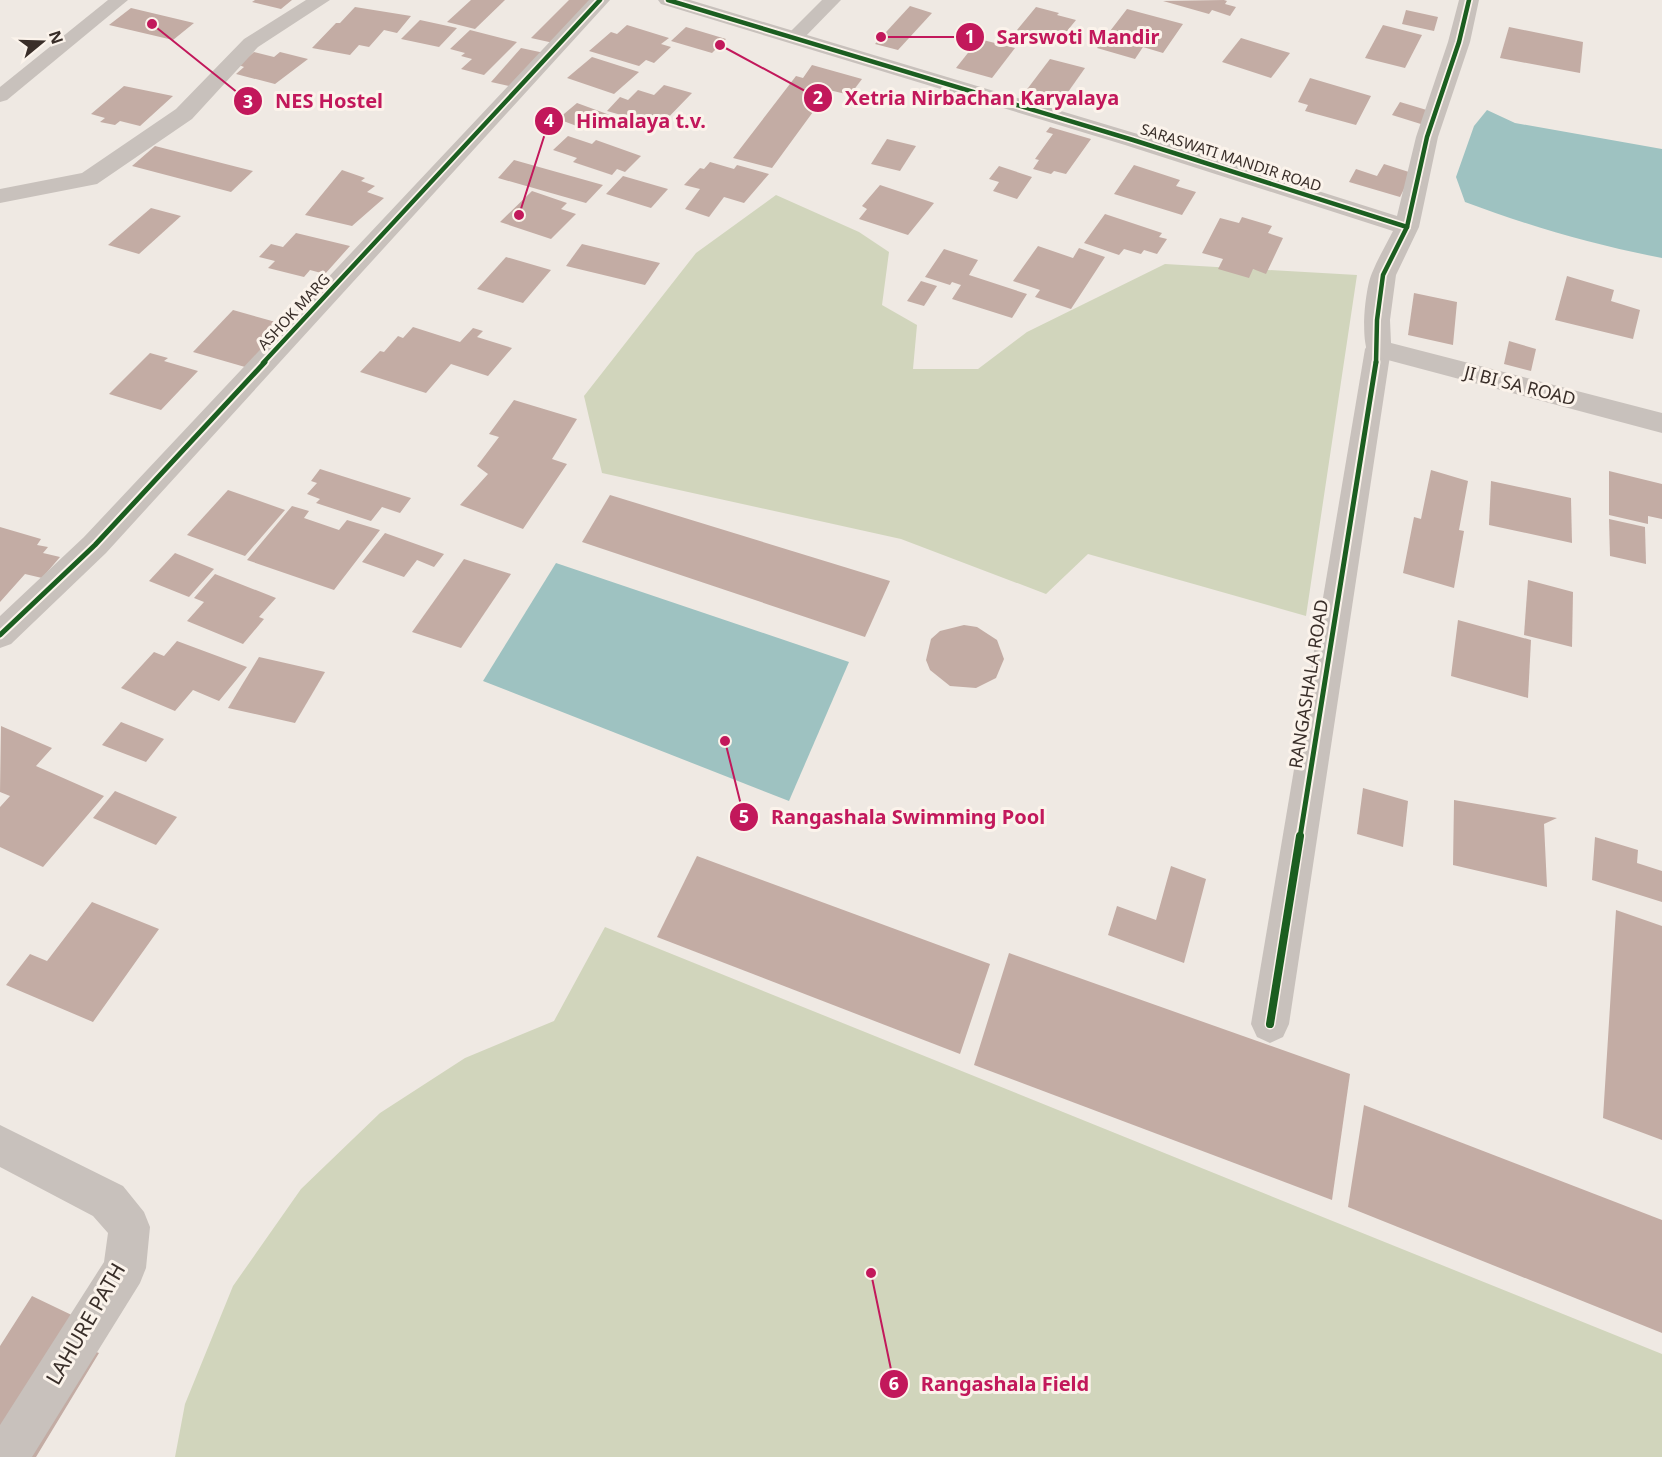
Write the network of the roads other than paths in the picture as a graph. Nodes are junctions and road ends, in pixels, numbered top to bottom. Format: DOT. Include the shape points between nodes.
graph roads {
  1 [pos="119,0"];
  2 [pos="320,0"];
  3 [pos="600,0"];
  4 [pos="668,0"];
  5 [pos="832,0"];
  6 [pos="1469,0"];
  7 [pos="794,38"];
  8 [pos="0,96"];
  9 [pos="0,196"];
  10 [pos="1407,227"];
  11 [pos="1378,349"];
  12 [pos="1662,423"];
  13 [pos="0,635"];
  14 [pos="1270,1024"];
  15 [pos="0,1145"];
  16 [pos="6,1457"];
  1 -- 8 [label="lane"];
  2 -- 9 [label="street" via="251,43 184,114 89,179"];
  3 -- 13 [label="street, ASHOK MARG" via="95,545"];
  4 -- 7 [label="street, SARASWATI MANDIR ROAD"];
  5 -- 7 [label="lane"];
  6 -- 10 [label="street, RANGASHALA ROAD" via="1427,137"];
  7 -- 10 [label="street, SARASWATI MANDIR ROAD"];
  10 -- 11 [label="street, RANGASHALA ROAD" via="1383,275"];
  11 -- 12 [label="street, JI BI SA ROAD"];
  11 -- 14 [label="street, RANGASHALA ROAD"];
  15 -- 16 [label="street, LAHURE PATH" via="108,1201 129,1227 125,1268"];
}
